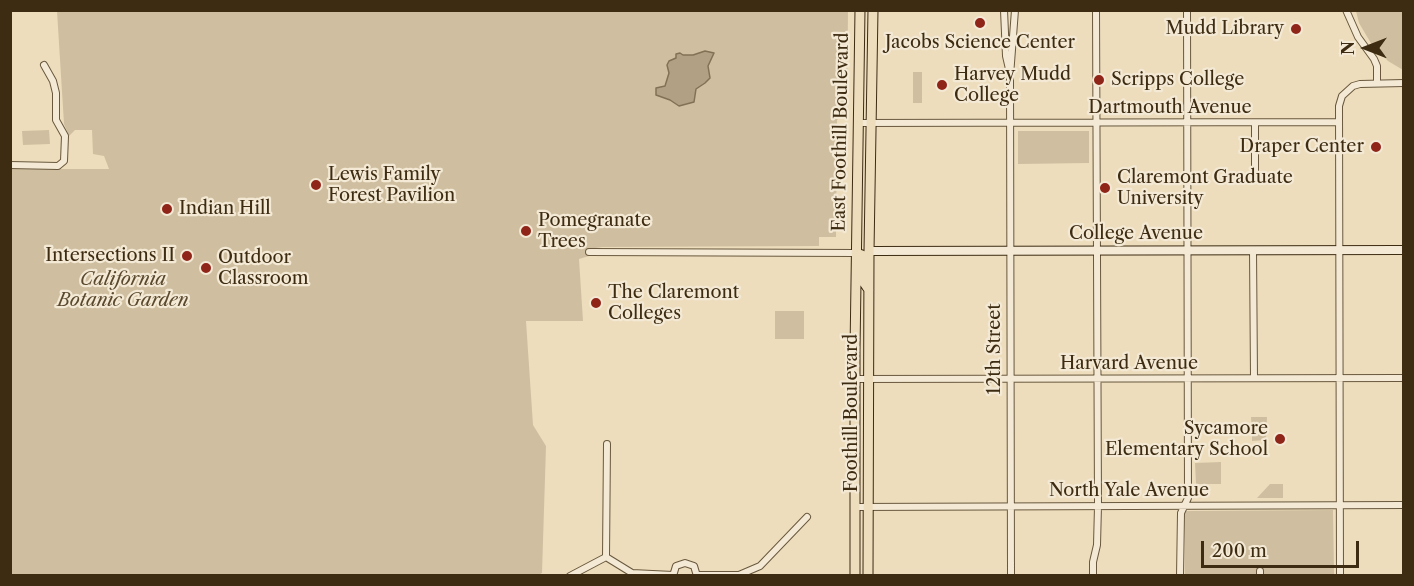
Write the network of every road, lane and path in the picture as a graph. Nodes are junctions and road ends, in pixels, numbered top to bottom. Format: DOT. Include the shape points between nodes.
graph roads {
  1 [pos="860,10"];
  2 [pos="873,10"];
  3 [pos="1004,10"];
  4 [pos="1015,10"];
  5 [pos="1096,10"];
  6 [pos="1187,10"];
  7 [pos="1346,10"];
  8 [pos="44,65"];
  9 [pos="1010,76"];
  10 [pos="1377,83"];
  11 [pos="1404,83"];
  12 [pos="1338,122"];
  13 [pos="858,123"];
  14 [pos="870,123"];
  15 [pos="1010,123"];
  16 [pos="1096,123"];
  17 [pos="1187,123"];
  18 [pos="1255,123"];
  19 [pos="10,165"];
  20 [pos="1255,179"];
  21 [pos="857,210"];
  22 [pos="1253,250"];
  23 [pos="1404,250"];
  24 [pos="869,251"];
  25 [pos="1010,251"];
  26 [pos="1097,251"];
  27 [pos="1187,251"];
  28 [pos="1339,251"];
  29 [pos="589,252"];
  30 [pos="856,254"];
  31 [pos="869,290"];
  32 [pos="1187,378"];
  33 [pos="1254,378"];
  34 [pos="1339,378"];
  35 [pos="1404,378"];
  36 [pos="855,379"];
  37 [pos="868,379"];
  38 [pos="1010,379"];
  39 [pos="1098,379"];
  40 [pos="606,444"];
  41 [pos="1340,505"];
  42 [pos="1404,505"];
  43 [pos="868,506"];
  44 [pos="1011,506"];
  45 [pos="1098,506"];
  46 [pos="1185,506"];
  47 [pos="855,507"];
  48 [pos="807,518"];
  49 [pos="606,557"];
  50 [pos="673,575"];
  51 [pos="698,575"];
  52 [pos="570,576"];
  53 [pos="855,576"];
  54 [pos="868,576"];
  55 [pos="1011,576"];
  56 [pos="1093,576"];
  57 [pos="1180,576"];
  58 [pos="1340,576"];
  1 -- 13 [label="main road, East Foothill Boulevard"];
  2 -- 14 [label="main road, East Foothill Boulevard"];
  3 -- 9 [label="street"];
  4 -- 9 [label="street"];
  5 -- 16 [label="street"];
  6 -- 17 [label="street"];
  7 -- 10 [label="street" via="1377,66"];
  8 -- 19 [label="street" via="56,93 56,120 65,135 64,161 58,166"];
  9 -- 15 [label="street, 12th Street"];
  10 -- 11 [label="street"];
  10 -- 12 [label="street" via="1347,90 1339,106"];
  12 -- 18 [label="street, Dartmouth Avenue"];
  12 -- 28 [label="street"];
  13 -- 14 [label="street, Dartmouth Avenue"];
  13 -- 21 [label="main road, East Foothill Boulevard"];
  14 -- 15 [label="street, Dartmouth Avenue"];
  14 -- 24 [label="main road, East Foothill Boulevard"];
  15 -- 16 [label="street, Dartmouth Avenue"];
  15 -- 25 [label="street, 12th Street"];
  16 -- 17 [label="street, Dartmouth Avenue"];
  16 -- 26 [label="street"];
  17 -- 18 [label="street, Dartmouth Avenue"];
  17 -- 27 [label="street"];
  18 -- 20 [label="street"];
  21 -- 24 [label="main road" via="862,243"];
  21 -- 30 [label="main road, East Foothill Boulevard"];
  22 -- 27 [label="street, College Avenue"];
  22 -- 28 [label="street, College Avenue"];
  22 -- 33 [label="street"];
  23 -- 28 [label="street, College Avenue"];
  24 -- 25 [label="street, College Avenue"];
  24 -- 31 [label="main road, Foothill Boulevard"];
  25 -- 26 [label="street, College Avenue"];
  25 -- 38 [label="street, 12th Street"];
  26 -- 27 [label="street, College Avenue"];
  26 -- 39 [label="street"];
  27 -- 32 [label="street"];
  28 -- 34 [label="street"];
  29 -- 30 [label="street"];
  30 -- 31 [label="main road" via="862,255 863,281"];
  30 -- 36 [label="main road, Foothill Boulevard"];
  31 -- 37 [label="main road, Foothill Boulevard"];
  32 -- 33 [label="street, Harvard Avenue"];
  32 -- 39 [label="street, Harvard Avenue"];
  32 -- 46 [label="street"];
  33 -- 34 [label="street, Harvard Avenue"];
  34 -- 35 [label="street, Harvard Avenue"];
  34 -- 41 [label="street"];
  36 -- 37 [label="street, Harvard Avenue"];
  36 -- 47 [label="main road, Foothill Boulevard"];
  37 -- 38 [label="street, Harvard Avenue"];
  37 -- 43 [label="main road, Foothill Boulevard"];
  38 -- 39 [label="street, Harvard Avenue"];
  38 -- 44 [label="street, 12th Street"];
  39 -- 45 [label="street"];
  40 -- 49 [label="street"];
  41 -- 42 [label="street, North Yale Avenue"];
  41 -- 46 [label="street, North Yale Avenue"];
  41 -- 58 [label="street"];
  43 -- 44 [label="street, North Yale Avenue"];
  43 -- 47 [label="street, North Yale Avenue"];
  43 -- 54 [label="main road, Foothill Boulevard"];
  44 -- 45 [label="street, North Yale Avenue"];
  44 -- 55 [label="street, 12th Street"];
  45 -- 46 [label="street, North Yale Avenue"];
  45 -- 56 [label="street"];
  46 -- 57 [label="street" via="1181,513"];
  47 -- 53 [label="main road, Foothill Boulevard"];
  48 -- 51 [label="street" via="760,566 739,575"];
  49 -- 50 [label="street" via="632,573"];
  49 -- 52 [label="street"];
  50 -- 51 [label="street" via="676,566 685,563 694,566"];
}
